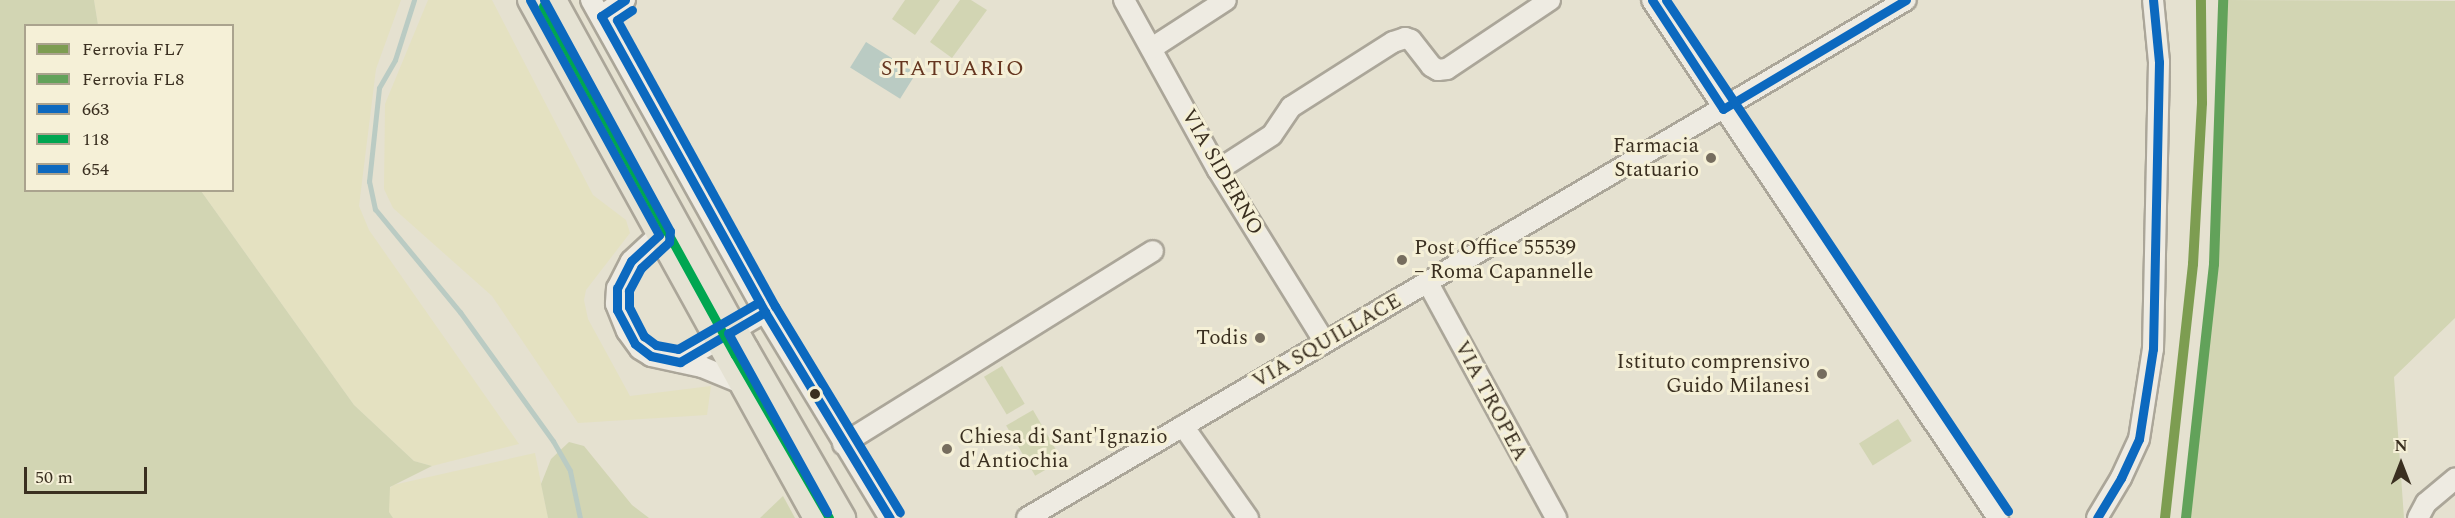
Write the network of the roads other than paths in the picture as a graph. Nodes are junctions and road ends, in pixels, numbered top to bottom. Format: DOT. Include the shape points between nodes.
graph roads {
  1 [pos="530,0"];
  2 [pos="554,0"];
  3 [pos="625,0"];
  4 [pos="1124,0"];
  5 [pos="1226,0"];
  6 [pos="1550,0"];
  7 [pos="1652,0"];
  8 [pos="1906,0"];
  9 [pos="2153,0"];
  10 [pos="596,8"];
  11 [pos="1152,48"];
  12 [pos="1723,109"];
  13 [pos="1218,170"];
  14 [pos="659,235"];
  15 [pos="1153,251"];
  16 [pos="1428,283"];
  17 [pos="765,312"];
  18 [pos="726,334"];
  19 [pos="1324,341"];
  20 [pos="680,362"];
  21 [pos="741,383"];
  22 [pos="1183,426"];
  23 [pos="843,444"];
  24 [pos="2455,479"];
  25 [pos="816,518"];
  26 [pos="843,518"];
  27 [pos="890,518"];
  28 [pos="1027,518"];
  29 [pos="1248,518"];
  30 [pos="1556,518"];
  31 [pos="1998,518"];
  32 [pos="2097,518"];
  33 [pos="2418,518"];
  1 -- 14 [label="main road"];
  2 -- 18 [label="main road"];
  3 -- 10 [label="street"];
  4 -- 11 [label="street, VIA SIDERNO"];
  5 -- 11 [label="street"];
  6 -- 13 [label="street" via="1447,69 1431,66 1411,40 1393,42 1291,107 1272,135"];
  7 -- 12 [label="street"];
  8 -- 12 [label="street, VIA SQUILLACE"];
  9 -- 32 [label="street" via="2159,62 2153,349 2139,439"];
  10 -- 17 [label="street"];
  11 -- 13 [label="street, VIA SIDERNO"];
  12 -- 16 [label="street, VIA SQUILLACE"];
  12 -- 31 [label="street"];
  13 -- 19 [label="street, VIA SIDERNO"];
  14 -- 18 [label="main road"];
  14 -- 20 [label="street" via="624,270 616,288 615,304 640,349 658,359"];
  15 -- 23 [label="street"];
  16 -- 19 [label="street, VIA SQUILLACE"];
  16 -- 30 [label="street, VIA TROPEA"];
  17 -- 18 [label="street"];
  17 -- 23 [label="street"];
  18 -- 20 [label="street"];
  18 -- 21 [label="main road"];
  18 -- 26 [label="main road"];
  19 -- 22 [label="street, VIA SQUILLACE"];
  20 -- 21 [label="street"];
  21 -- 25 [label="main road"];
  22 -- 28 [label="street, VIA SQUILLACE"];
  22 -- 29 [label="street"];
  23 -- 27 [label="street"];
  24 -- 33 [label="street" via="2426,503"];
}
